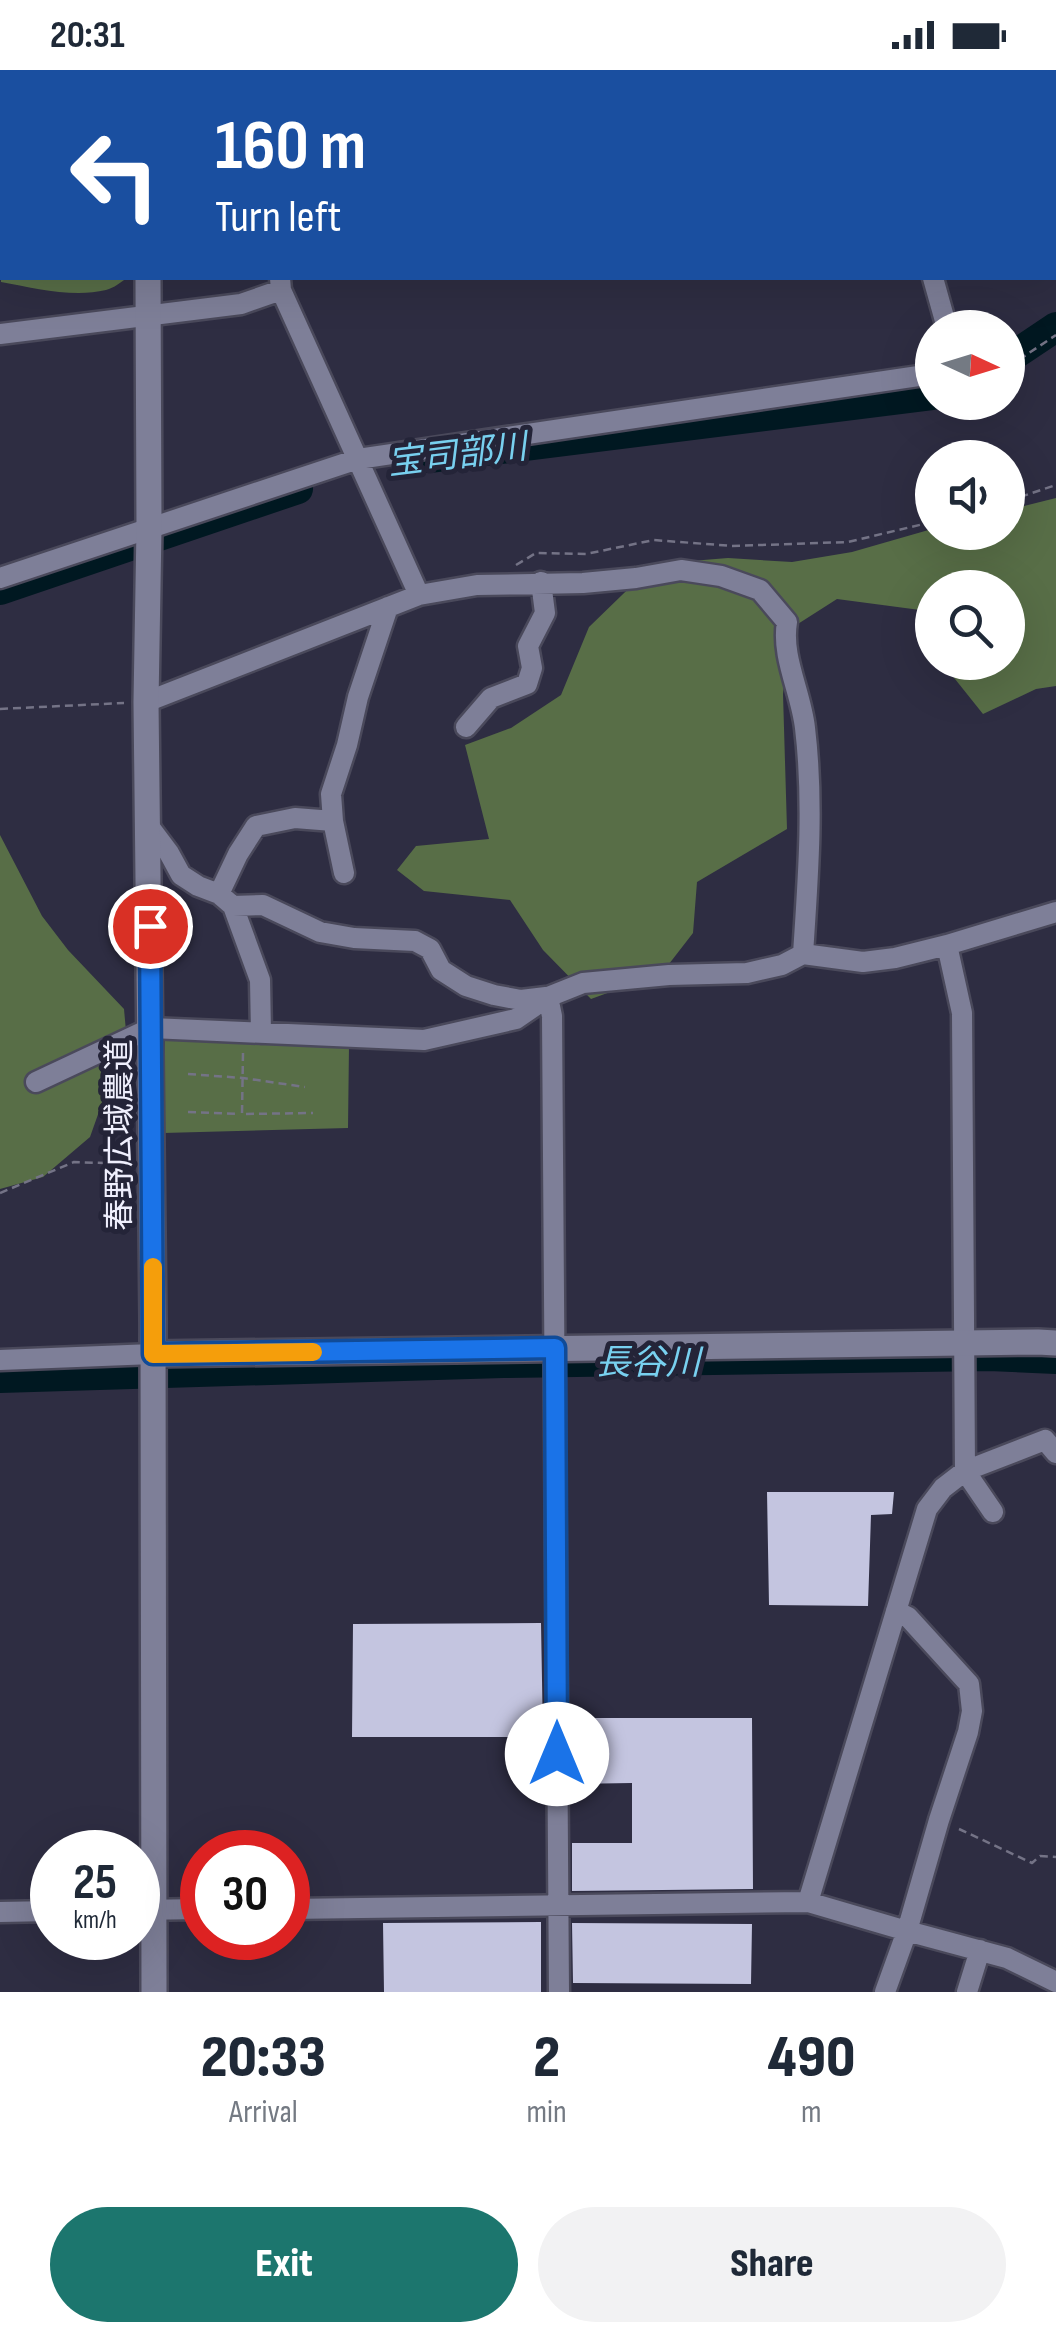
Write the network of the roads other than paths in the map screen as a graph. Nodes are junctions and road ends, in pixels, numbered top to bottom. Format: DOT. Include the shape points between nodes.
graph roads {
  1 [pos="148,280"];
  2 [pos="935,280"];
  3 [pos="280,284"];
  4 [pos="942,310"];
  5 [pos="148,314"];
  6 [pos="0,334"];
  7 [pos="915,377"];
  8 [pos="358,459"];
  9 [pos="149,540"];
  10 [pos="0,578"];
  11 [pos="541,582"];
  12 [pos="419,595"];
  13 [pos="388,607"];
  14 [pos="146,702"];
  15 [pos="466,727"];
  16 [pos="333,821"];
  17 [pos="148,825"];
  18 [pos="344,874"];
  19 [pos="226,900"];
  20 [pos="1056,912"];
  21 [pos="947,946"];
  22 [pos="802,954"];
  23 [pos="548,997"];
  24 [pos="151,1028"];
  25 [pos="252,1032"];
  26 [pos="36,1082"];
  27 [pos="1056,1343"];
  28 [pos="964,1353"];
  29 [pos="153,1354"];
  30 [pos="555,1358"];
  31 [pos="0,1360"];
  32 [pos="1056,1452"];
  33 [pos="966,1471"];
  34 [pos="992,1512"];
  35 [pos="896,1611"];
  36 [pos="146,1830"];
  37 [pos="808,1902"];
  38 [pos="558,1907"];
  39 [pos="310,1909"];
  40 [pos="30,1911"];
  41 [pos="0,1912"];
  42 [pos="908,1932"];
  43 [pos="980,1950"];
  44 [pos="150,1960"];
  45 [pos="1056,1982"];
  46 [pos="154,1992"];
  47 [pos="559,1992"];
  48 [pos="885,1992"];
  49 [pos="967,1992"];
  1 -- 5 [label="street, 春野広域農道"];
  2 -- 4 [label="street"];
  3 -- 5 [label="street" via="241,304"];
  3 -- 8 [label="street"];
  5 -- 6 [label="street"];
  5 -- 9 [label="street, 春野広域農道"];
  7 -- 8 [label="street"];
  8 -- 9 [label="street"];
  8 -- 12 [label="street"];
  9 -- 10 [label="street"];
  9 -- 14 [label="street, 春野広域農道"];
  11 -- 12 [label="street"];
  11 -- 15 [label="street" via="544,614 528,646 528,684 492,698"];
  11 -- 22 [label="street" via="681,570 721,576 760,590 787,622 784,641 805,726 810,791"];
  12 -- 13 [label="street"];
  13 -- 14 [label="street"];
  13 -- 16 [label="street" via="331,794"];
  14 -- 17 [label="street, 春野広域農道"];
  16 -- 18 [label="street"];
  16 -- 19 [label="street" via="295,818 256,826 238,854"];
  17 -- 19 [label="street" via="181,874"];
  17 -- 24 [label="street, 春野広域農道"];
  19 -- 23 [label="street" via="263,905 320,932 415,941 466,986 520,1000"];
  19 -- 25 [label="street" via="260,980"];
  20 -- 21 [label="street"];
  21 -- 22 [label="street" via="864,962"];
  21 -- 28 [label="street" via="962,1013"];
  22 -- 23 [label="street" via="747,973 583,983"];
  23 -- 25 [label="street" via="516,1019 424,1040"];
  23 -- 30 [label="street"];
  24 -- 25 [label="street"];
  24 -- 26 [label="street"];
  24 -- 29 [label="street, 春野広域農道"];
  27 -- 28 [label="street"];
  28 -- 30 [label="street"];
  28 -- 33 [label="street"];
  29 -- 30 [label="street"];
  29 -- 31 [label="street"];
  29 -- 36 [label="street, 春野広域農道"];
  30 -- 38 [label="street"];
  32 -- 33 [label="street" via="1045,1440"];
  33 -- 34 [label="street"];
  33 -- 35 [label="street" via="928,1509"];
  35 -- 37 [label="street"];
  35 -- 42 [label="street" via="969,1684 972,1710"];
  37 -- 38 [label="street"];
  37 -- 42 [label="street"];
  38 -- 39 [label="street"];
  38 -- 47 [label="street"];
  40 -- 41 [label="street"];
  42 -- 43 [label="street"];
  42 -- 48 [label="street"];
  43 -- 45 [label="street"];
  43 -- 49 [label="street"];
  44 -- 46 [label="street, 春野広域農道"];
}
